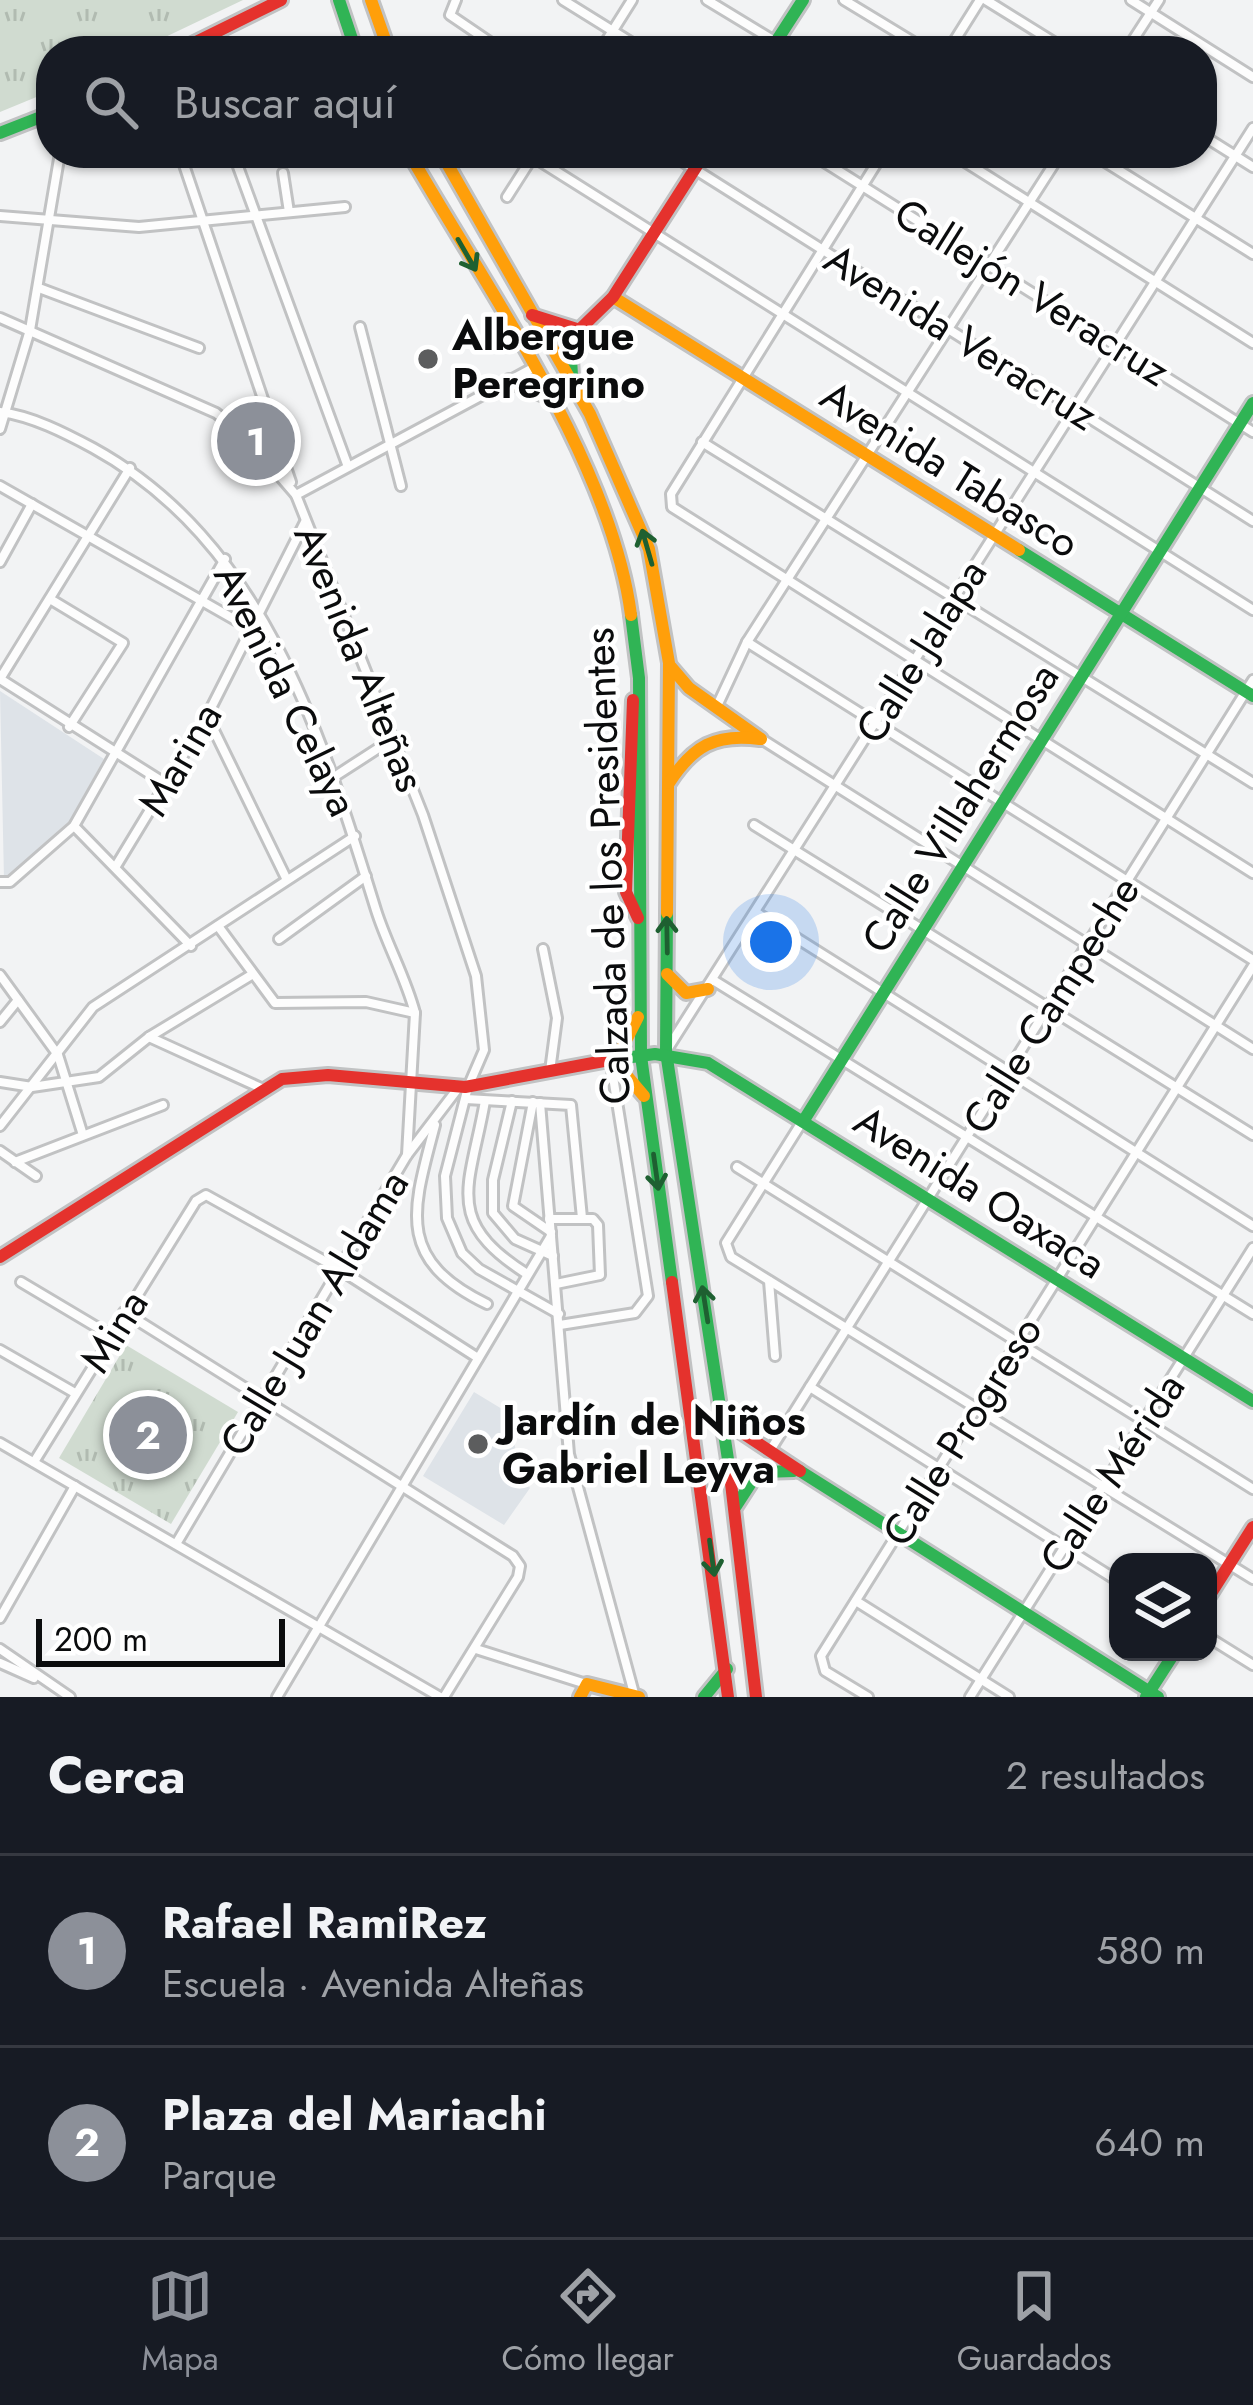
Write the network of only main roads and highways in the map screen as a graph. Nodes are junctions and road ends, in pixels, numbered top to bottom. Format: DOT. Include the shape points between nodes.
graph roads {
  1 [pos="281,0"];
  2 [pos="339,0"];
  3 [pos="371,0"];
  4 [pos="803,0"];
  5 [pos="208,36"];
  6 [pos="351,36"];
  7 [pos="384,36"];
  8 [pos="780,36"];
  9 [pos="36,119"];
  10 [pos="0,133"];
  11 [pos="417,168"];
  12 [pos="449,168"];
  13 [pos="696,168"];
  14 [pos="613,298"];
  15 [pos="532,315"];
  16 [pos="575,334"];
  17 [pos="553,353"];
  18 [pos="531,369"];
  19 [pos="509,381"];
  20 [pos="572,385"];
  21 [pos="553,398"];
  22 [pos="1253,403"];
  23 [pos="1120,614"];
  24 [pos="669,663"];
  25 [pos="1251,689"];
  26 [pos="668,786"];
  27 [pos="667,974"];
  28 [pos="710,985"];
  29 [pos="640,1012"];
  30 [pos="666,1052"];
  31 [pos="641,1056"];
  32 [pos="613,1062"];
  33 [pos="646,1098"];
  34 [pos="804,1120"];
  35 [pos="0,1257"];
  36 [pos="1253,1401"];
  37 [pos="723,1420"];
  38 [pos="800,1471"];
  39 [pos="735,1509"];
  40 [pos="1253,1528"];
  41 [pos="1217,1583"];
  42 [pos="1170,1661"];
  43 [pos="727,1669"];
  44 [pos="584,1691"];
  45 [pos="1151,1695"];
  46 [pos="636,1697"];
  47 [pos="704,1697"];
  48 [pos="728,1697"];
  49 [pos="756,1697"];
  1 -- 5 [label="main road"];
  2 -- 6 [label="main road"];
  3 -- 7 [label="main road"];
  4 -- 8 [label="main road"];
  9 -- 10 [label="main road"];
  11 -- 18 [label="main road, Calzada de los Presidentes, one-way"];
  12 -- 15 [label="main road, Calzada de los Presidentes"];
  13 -- 14 [label="main road"];
  14 -- 16 [label="main road"];
  14 -- 23 [label="main road, Avenida Tabasco"];
  15 -- 16 [label="main road"];
  15 -- 17 [label="main road, Calzada de los Presidentes"];
  16 -- 17 [label="main road"];
  16 -- 20 [label="main road"];
  17 -- 18 [label="main road"];
  17 -- 20 [label="main road, Calzada de los Presidentes"];
  18 -- 21 [label="main road, Calzada de los Presidentes"];
  19 -- 21 [label="main road"];
  24 -- 20 [label="main road, Calzada de los Presidentes, one-way" via="649,549"];
  21 -- 29 [label="main road, Calzada de los Presidentes" via="606,511 628,593 639,678"];
  22 -- 23 [label="main road, Calle Villahermosa"];
  23 -- 25 [label="main road, Avenida Tabasco"];
  23 -- 34 [label="main road, Calle Villahermosa"];
  24 -- 26 [label="main road, Calzada de los Presidentes"];
  24 -- 26 [label="main road" via="677,679 761,739 711,736 690,750"];
  27 -- 26 [label="main road, Calzada de los Presidentes, one-way"];
  27 -- 28 [label="main road" via="686,993"];
  27 -- 30 [label="main road, Calzada de los Presidentes"];
  29 -- 31 [label="main road, Calzada de los Presidentes"];
  29 -- 32 [label="main road"];
  30 -- 31 [label="main road"];
  30 -- 34 [label="main road, Avenida Oaxaca" via="709,1063"];
  37 -- 30 [label="main road, Calzada de los Presidentes, one-way"];
  31 -- 32 [label="main road"];
  31 -- 33 [label="main road, Calzada de los Presidentes"];
  32 -- 33 [label="main road"];
  32 -- 35 [label="main road" via="461,1092 412,1080 301,1075 261,1088"];
  33 -- 43 [label="main road, Calzada de los Presidentes, one-way"];
  34 -- 36 [label="main road, Avenida Oaxaca"];
  37 -- 38 [label="main road"];
  37 -- 39 [label="main road, Calzada de los Presidentes"];
  38 -- 39 [label="main road" via="758,1472"];
  38 -- 45 [label="main road"];
  39 -- 49 [label="main road, Calzada de los Presidentes"];
  40 -- 41 [label="main road"];
  42 -- 45 [label="main road"];
  43 -- 47 [label="main road"];
  43 -- 48 [label="main road, Calzada de los Presidentes"];
  44 -- 46 [label="main road"];
}
